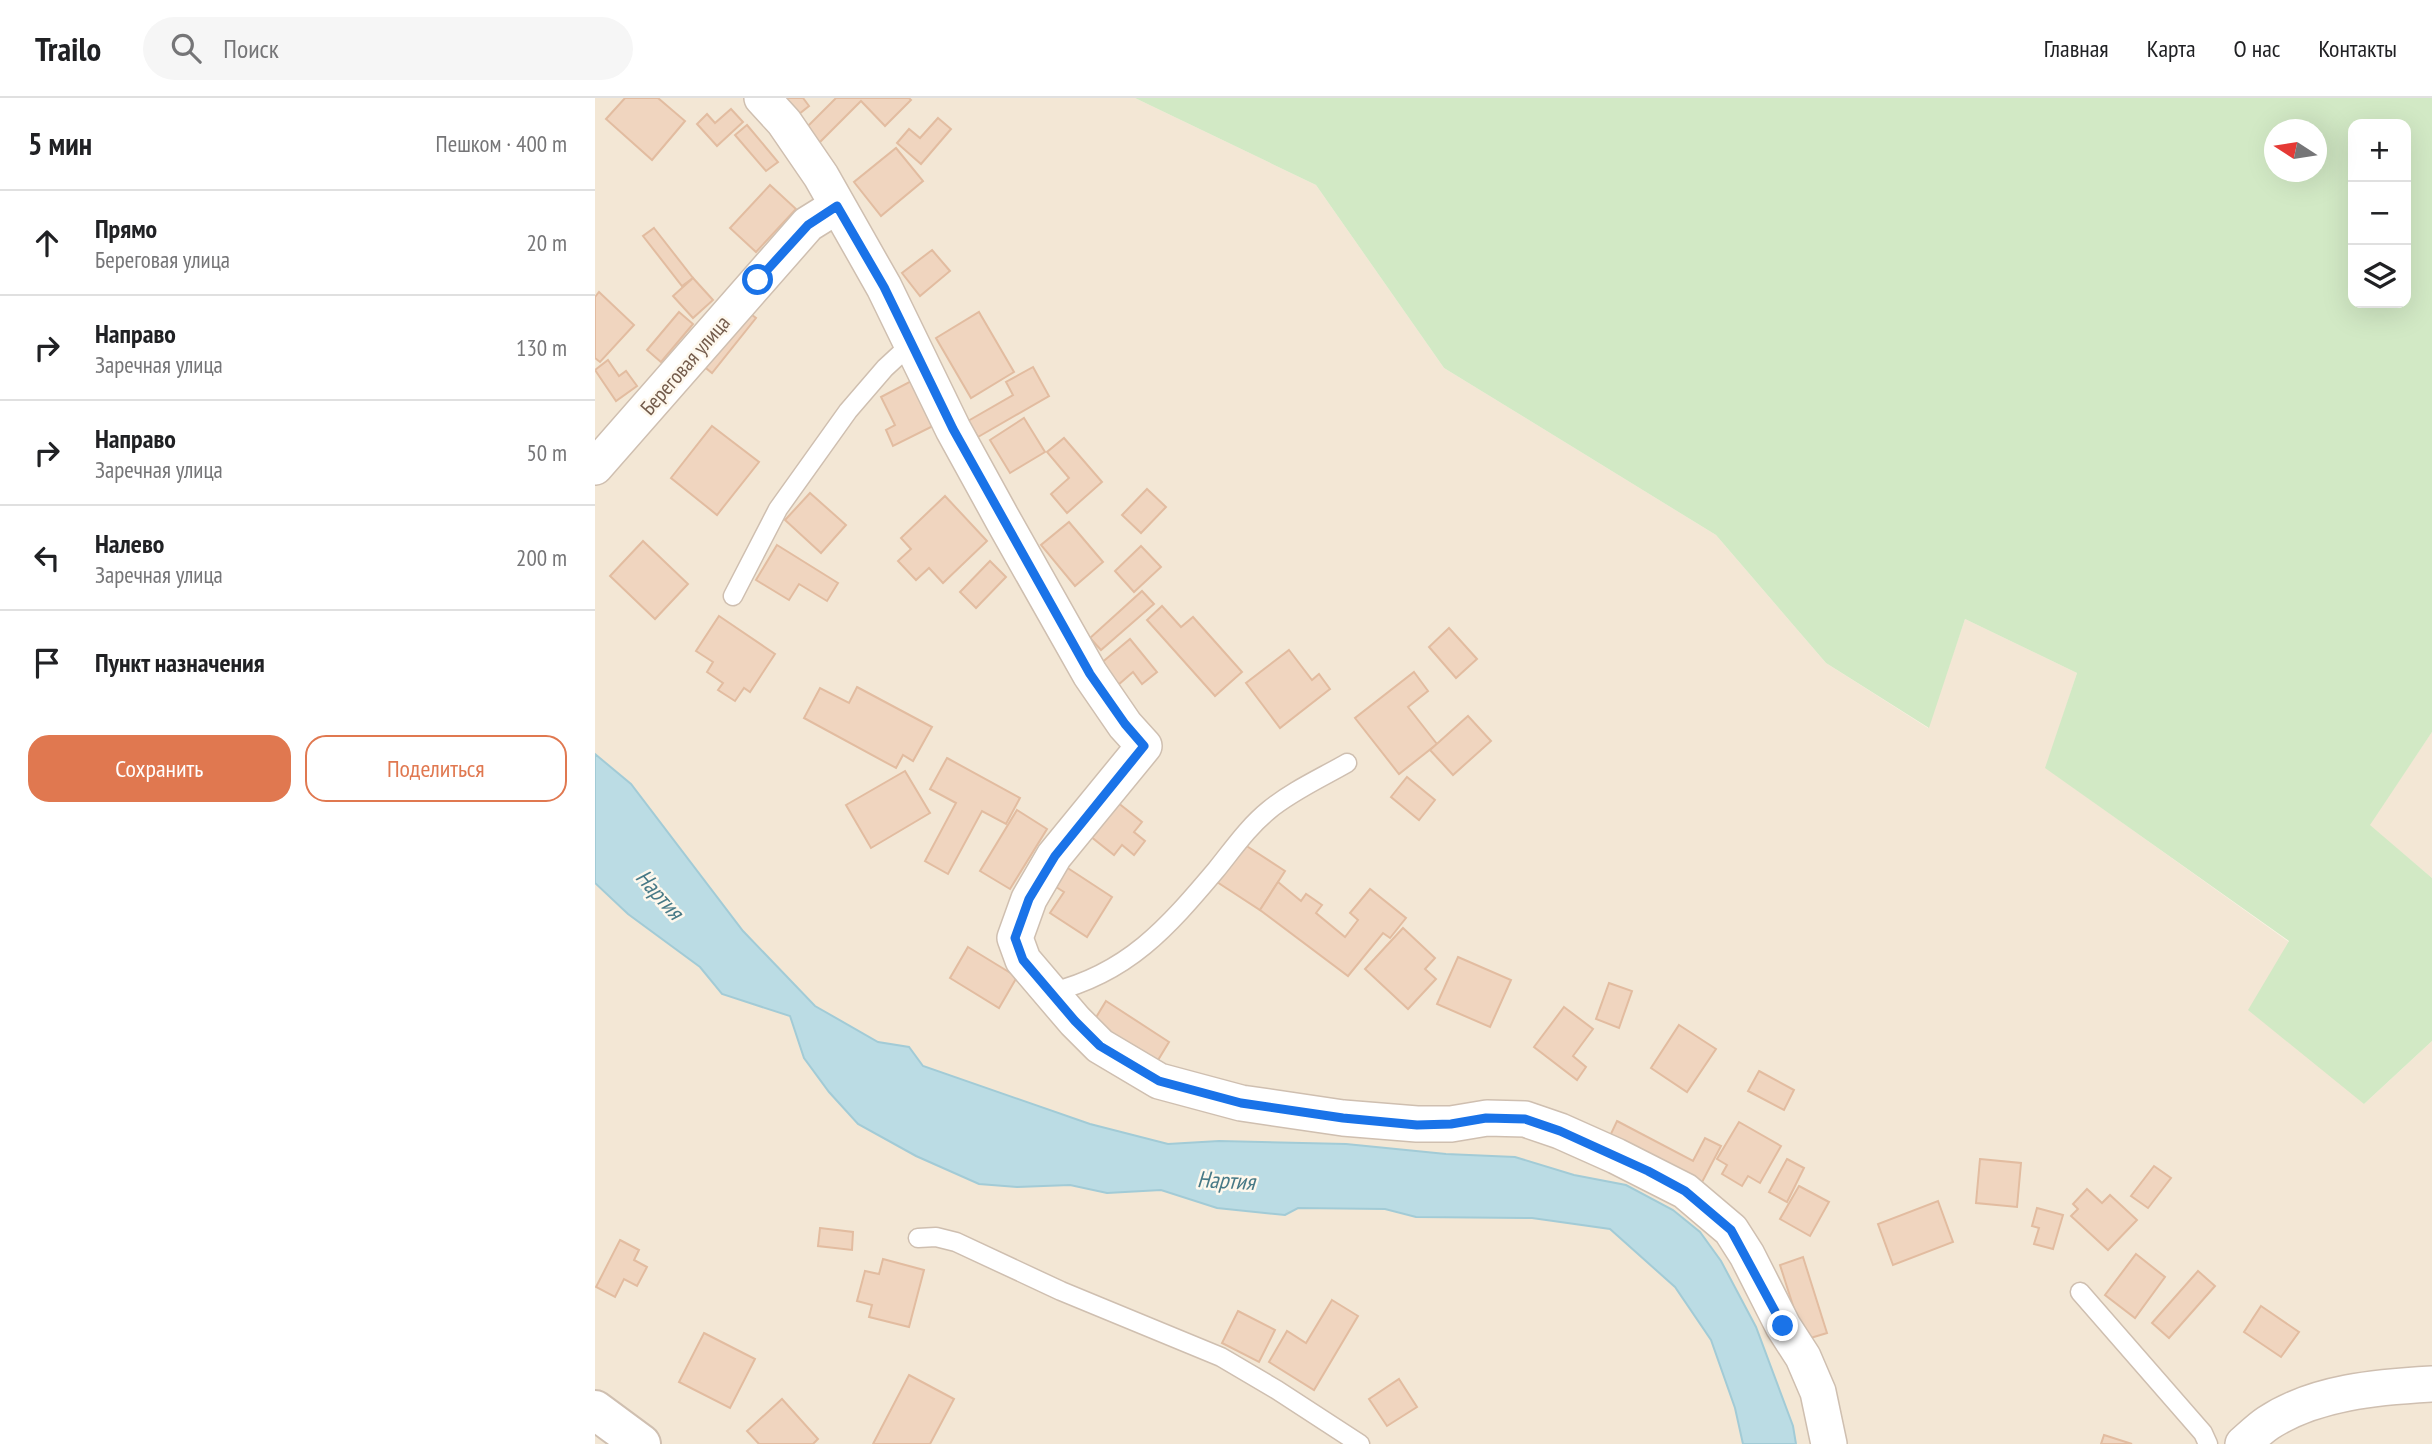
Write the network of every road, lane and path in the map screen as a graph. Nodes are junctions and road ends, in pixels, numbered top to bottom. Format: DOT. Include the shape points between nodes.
graph roads {
  1 [pos="762,98"];
  2 [pos="837,206"];
  3 [pos="911,344"];
  4 [pos="595,467"];
  5 [pos="733,596"];
  6 [pos="1347,763"];
  7 [pos="1052,992"];
  8 [pos="918,1238"];
  9 [pos="2080,1292"];
  10 [pos="2432,1384"];
  11 [pos="595,1410"];
  12 [pos="641,1444"];
  13 [pos="1360,1444"];
  14 [pos="1829,1444"];
  15 [pos="2208,1444"];
  16 [pos="2243,1444"];
  1 -- 2 [label="street" via="784,122"];
  2 -- 3 [label="street"];
  2 -- 4 [label="street, Береговая улица" via="808,225"];
  3 -- 5 [label="lane" via="848,411 778,509"];
  3 -- 7 [label="street" via="953,429 1090,674 1144,746 1055,856 1024,912 1015,938 1023,960"];
  6 -- 7 [label="lane" via="1270,809 1142,950 1108,972"];
  7 -- 14 [label="street" via="1100,1046 1168,1084 1241,1103 1343,1118 1417,1125 1525,1119 1685,1191 1731,1230 1747,1255 1803,1356 1818,1392"];
  8 -- 13 [label="lane" via="956,1242 1221,1357"];
  9 -- 15 [label="lane"];
  10 -- 16 [label="street" via="2349,1393 2303,1406 2268,1423"];
  11 -- 12 [label="street"];
}
